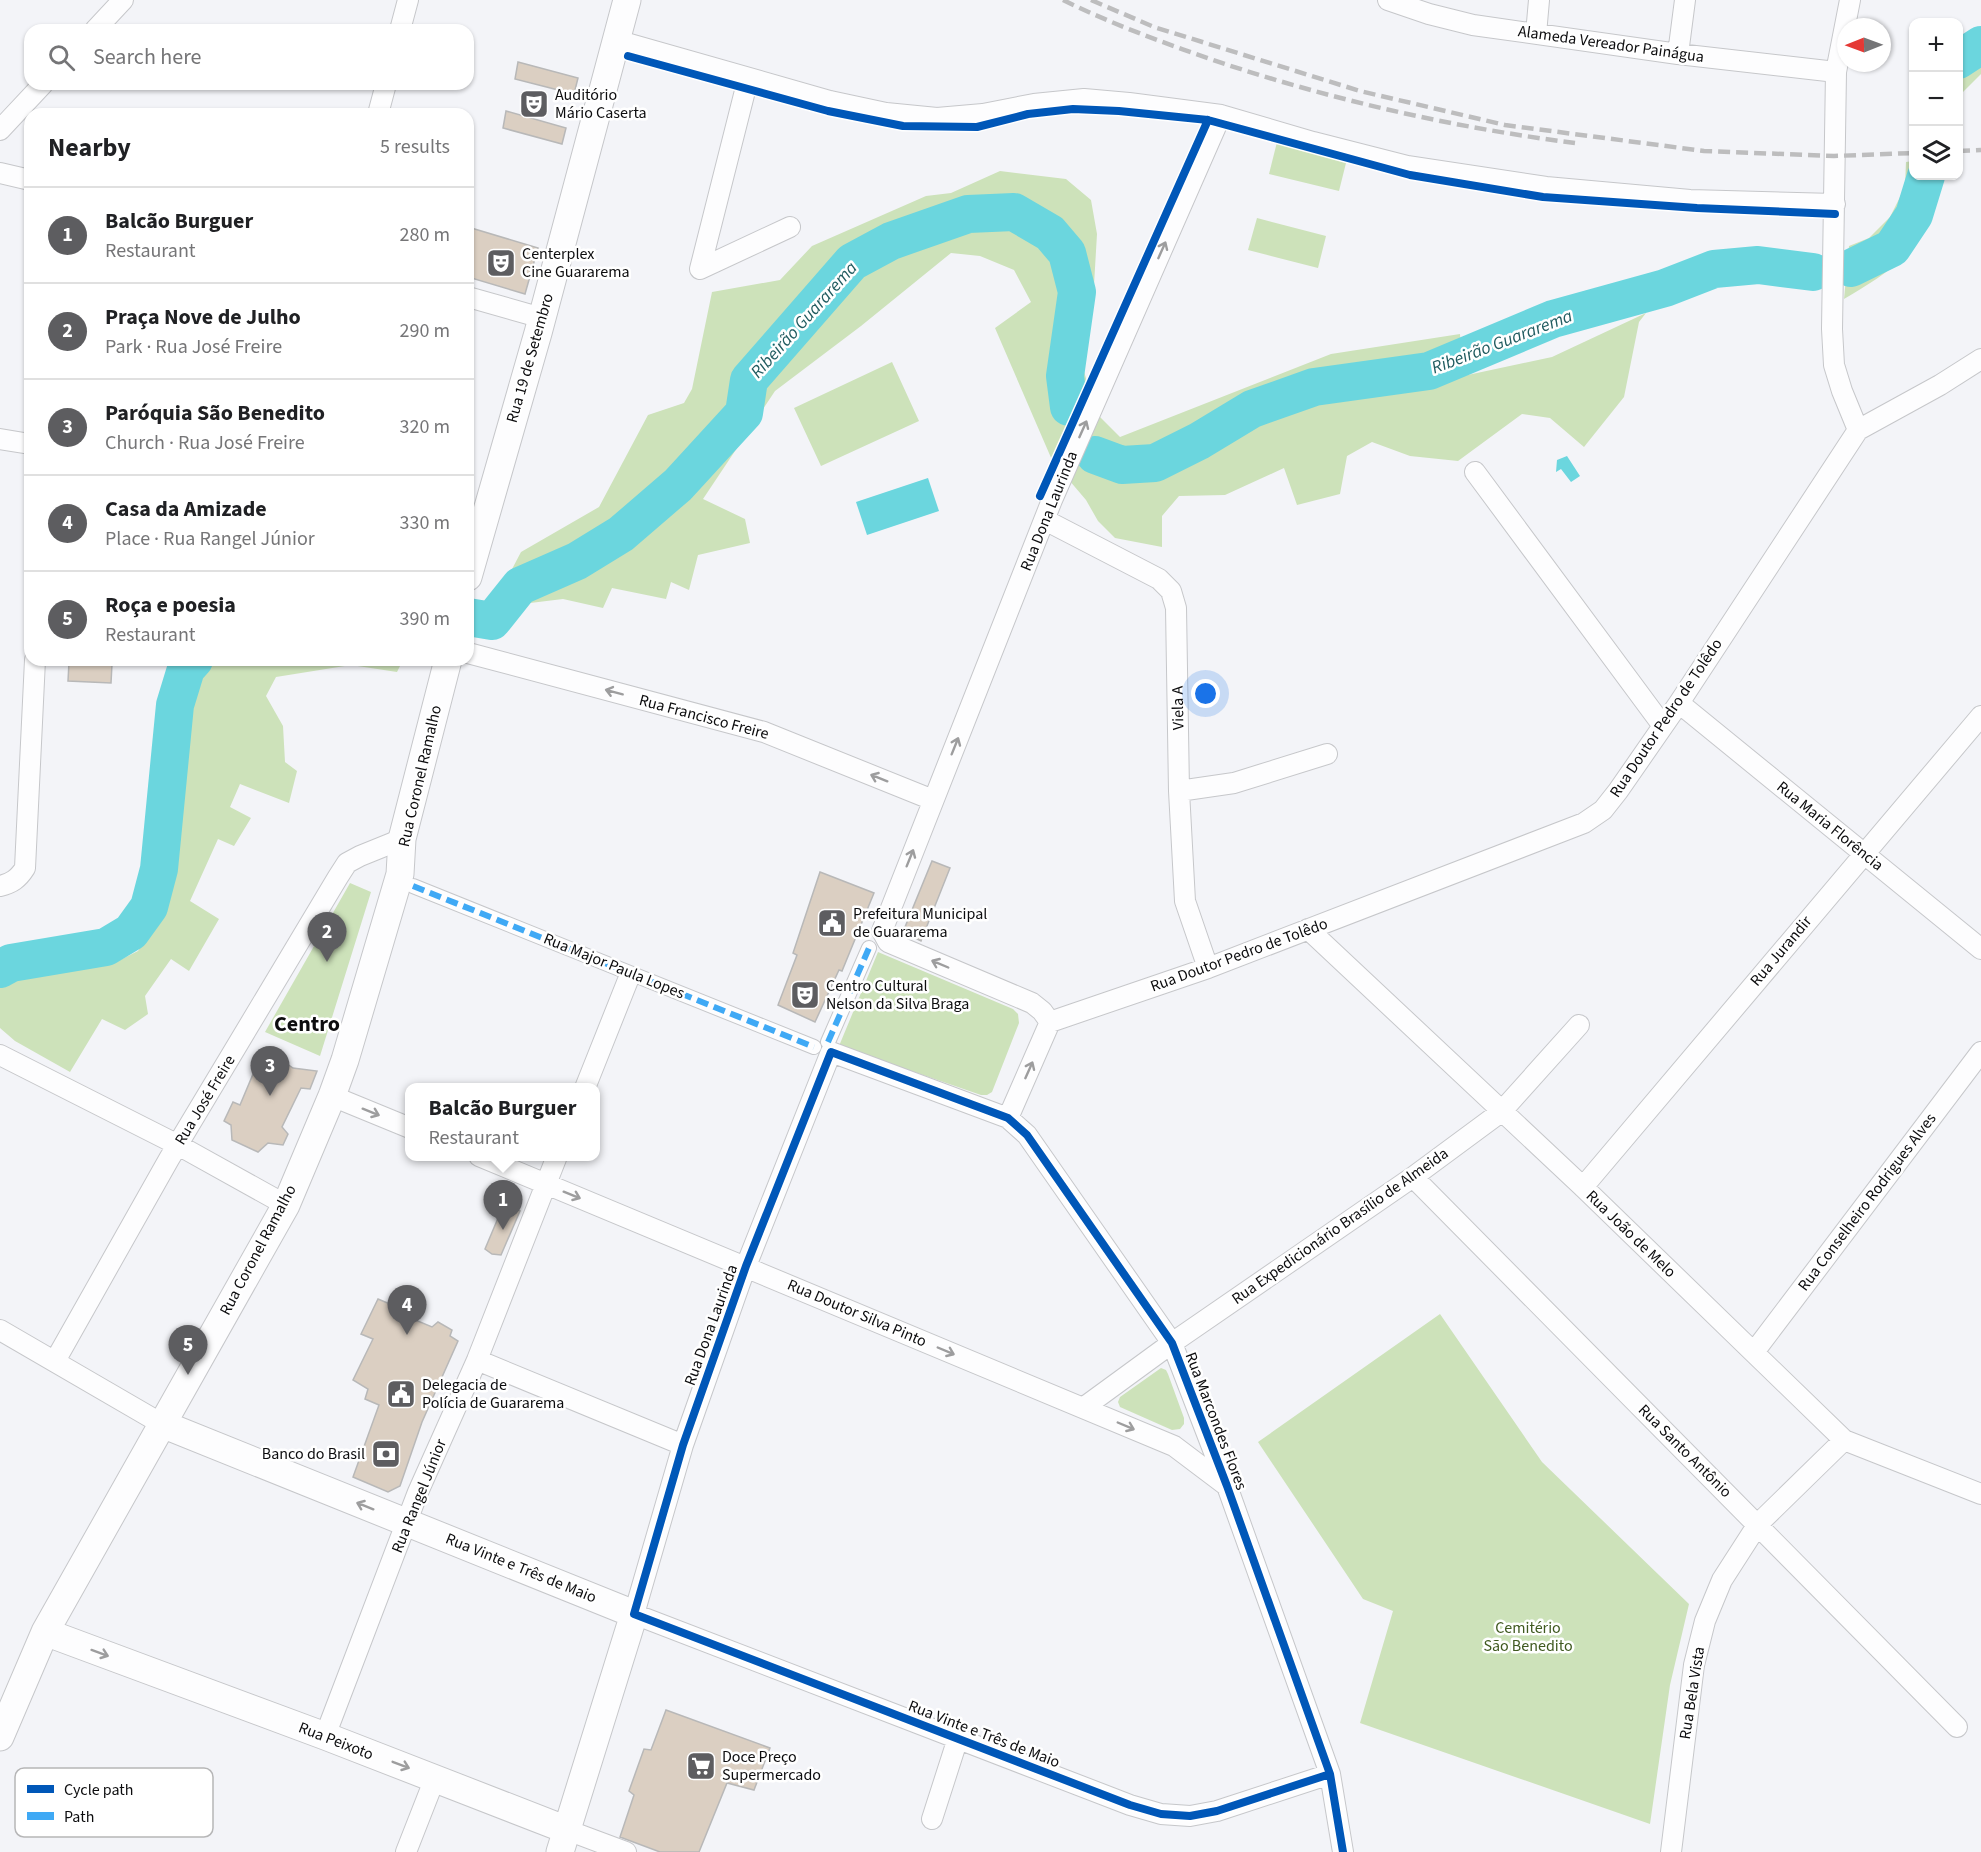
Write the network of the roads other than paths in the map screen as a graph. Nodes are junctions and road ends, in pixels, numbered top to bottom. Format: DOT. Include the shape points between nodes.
graph roads {
  1 [pos="123,0"];
  2 [pos="408,0"];
  3 [pos="627,0"];
  4 [pos="1388,0"];
  5 [pos="1539,0"];
  6 [pos="1685,0"];
  7 [pos="1850,0"];
  8 [pos="100,24"];
  9 [pos="402,24"];
  10 [pos="1536,34"];
  11 [pos="616,40"];
  12 [pos="1678,54"];
  13 [pos="1836,72"];
  14 [pos="748,79"];
  15 [pos="37,90"];
  16 [pos="384,90"];
  17 [pos="380,108"];
  18 [pos="1221,115"];
  19 [pos="0,130"];
  20 [pos="0,173"];
  21 [pos="24,179"];
  22 [pos="1835,204"];
  23 [pos="790,227"];
  24 [pos="474,299"];
  25 [pos="542,318"];
  26 [pos="1981,359"];
  27 [pos="1858,430"];
  28 [pos="0,438"];
  29 [pos="24,443"];
  30 [pos="1475,472"];
  31 [pos="1045,520"];
  32 [pos="474,533"];
  33 [pos="474,655"];
  34 [pos="35,666"];
  35 [pos="446,666"];
  36 [pos="1679,703"];
  37 [pos="1981,716"];
  38 [pos="1663,726"];
  39 [pos="1327,754"];
  40 [pos="1179,791"];
  41 [pos="933,800"];
  42 [pos="402,839"];
  43 [pos="1864,854"];
  44 [pos="0,886"];
  45 [pos="413,886"];
  46 [pos="1308,929"];
  47 [pos="869,948"];
  48 [pos="1981,949"];
  49 [pos="1208,968"];
  50 [pos="628,980"];
  51 [pos="1050,1022"];
  52 [pos="1579,1025"];
  53 [pos="824,1047"];
  54 [pos="1981,1052"];
  55 [pos="0,1055"];
  56 [pos="587,1083"];
  57 [pos="332,1096"];
  58 [pos="1501,1112"];
  59 [pos="1008,1118"];
  60 [pos="405,1126"];
  61 [pos="178,1145"];
  62 [pos="491,1161"];
  63 [pos="555,1161"];
  64 [pos="1413,1177"];
  65 [pos="546,1184"];
  66 [pos="1583,1187"];
  67 [pos="286,1205"];
  68 [pos="746,1266"];
  69 [pos="0,1330"];
  70 [pos="1172,1343"];
  71 [pos="1754,1352"];
  72 [pos="477,1360"];
  73 [pos="55,1361"];
  74 [pos="1083,1408"];
  75 [pos="1203,1423"];
  76 [pos="162,1424"];
  77 [pos="1844,1440"];
  78 [pos="683,1445"];
  79 [pos="1174,1446"];
  80 [pos="1227,1486"];
  81 [pos="1981,1494"];
  82 [pos="406,1522"];
  83 [pos="1758,1524"];
  84 [pos="634,1614"];
  85 [pos="45,1632"];
  86 [pos="1957,1727"];
  87 [pos="325,1736"];
  88 [pos="0,1737"];
  89 [pos="958,1738"];
  90 [pos="1330,1774"];
  91 [pos="435,1778"];
  92 [pos="932,1819"];
  93 [pos="564,1841"];
  94 [pos="406,1852"];
  95 [pos="626,1852"];
  96 [pos="1343,1852"];
  97 [pos="1671,1852"];
  1 -- 8 [label="street"];
  2 -- 9 [label="street"];
  3 -- 11 [label="main road, Rua 19 de Setembro"];
  4 -- 10 [label="street, Alameda Vereador Painágua" via="1473,25"];
  5 -- 10 [label="street"];
  6 -- 12 [label="street"];
  7 -- 13 [label="street"];
  10 -- 12 [label="street, Alameda Vereador Painágua"];
  11 -- 14 [label="street"];
  11 -- 25 [label="main road, Rua 19 de Setembro"];
  12 -- 13 [label="street, Alameda Vereador Painágua"];
  13 -- 22 [label="street"];
  14 -- 18 [label="street" via="886,113 937,118 1084,99"];
  14 -- 23 [label="street" via="700,269"];
  15 -- 19 [label="street"];
  16 -- 17 [label="street"];
  18 -- 22 [label="street" via="1407,166 1546,188 1690,200"];
  31 -- 18 [label="street, Rua Dona Laurinda, one-way"];
  20 -- 21 [label="street"];
  22 -- 27 [label="street" via="1834,365"];
  24 -- 25 [label="street"];
  25 -- 32 [label="main road, Rua 19 de Setembro"];
  26 -- 27 [label="street, Rua Doutor Pedro de Tolêdo"];
  27 -- 36 [label="street, Rua Doutor Pedro de Tolêdo"];
  28 -- 29 [label="street"];
  30 -- 38 [label="street"];
  31 -- 40 [label="street, Viela A" via="1159,579 1171,591 1176,608"];
  41 -- 31 [label="street, Rua Dona Laurinda, one-way"];
  41 -- 33 [label="street, Rua Francisco Freire, one-way" via="764,732"];
  34 -- 44 [label="street" via="25,868 19,878"];
  35 -- 42 [label="main road, Rua Coronel Ramalho"];
  36 -- 38 [label="street, Rua Doutor Pedro de Tolêdo"];
  36 -- 43 [label="street, Rua Maria Florência"];
  37 -- 43 [label="street, Rua Jurandir"];
  38 -- 46 [label="street, Rua Doutor Pedro de Tolêdo" via="1603,810 1584,823"];
  39 -- 40 [label="street" via="1234,783"];
  40 -- 49 [label="street, Viela A" via="1185,901"];
  51 -- 41 [label="street, Rua Dona Laurinda, one-way" via="1032,1003 888,942 882,931"];
  42 -- 57 [label="main road, Rua Coronel Ramalho" via="400,874"];
  42 -- 61 [label="street, Rua José Freire" via="347,863"];
  43 -- 48 [label="street, Rua Maria Florência"];
  43 -- 66 [label="street, Rua Jurandir"];
  45 -- 53 [label="street, Rua Major Paula Lopes"];
  46 -- 49 [label="street, Rua Doutor Pedro de Tolêdo"];
  46 -- 58 [label="street, Rua João de Melo"];
  47 -- 53 [label="street"];
  49 -- 51 [label="street, Rua Doutor Pedro de Tolêdo"];
  50 -- 56 [label="street"];
  59 -- 51 [label="street, one-way"];
  52 -- 58 [label="street, Rua Expedicionário Brasílio de Almeida"];
  53 -- 59 [label="street, Rua Marcondes Flores"];
  53 -- 68 [label="street, Rua Dona Laurinda"];
  54 -- 71 [label="street, Rua Conselheiro Rodrigues Alves"];
  55 -- 61 [label="street"];
  57 -- 60 [label="street, one-way"];
  57 -- 67 [label="main road, Rua Coronel Ramalho"];
  58 -- 64 [label="street, Rua Expedicionário Brasílio de Almeida"];
  58 -- 66 [label="street, Rua João de Melo"];
  59 -- 70 [label="street, Rua Marcondes Flores" via="1027,1135"];
  61 -- 67 [label="street"];
  61 -- 73 [label="street, Rua José Freire"];
  62 -- 65 [label="street, Rua Doutor Silva Pinto"];
  63 -- 65 [label="street, Rua Rangel Júnior"];
  64 -- 70 [label="street, Rua Expedicionário Brasílio de Almeida"];
  64 -- 83 [label="street, Rua Santo Antônio"];
  65 -- 68 [label="street, Rua Doutor Silva Pinto, one-way"];
  65 -- 72 [label="street, Rua Rangel Júnior"];
  66 -- 71 [label="street, Rua João de Melo"];
  67 -- 76 [label="main road, Rua Coronel Ramalho"];
  68 -- 74 [label="street, Rua Doutor Silva Pinto, one-way"];
  68 -- 78 [label="street, Rua Dona Laurinda"];
  69 -- 73 [label="street, Rua Vinte e Três de Maio"];
  70 -- 74 [label="street, Rua Expedicionário Brasílio de Almeida"];
  70 -- 75 [label="street, Rua Marcondes Flores"];
  71 -- 77 [label="street, Rua João de Melo"];
  72 -- 78 [label="street"];
  72 -- 82 [label="street, Rua Rangel Júnior"];
  73 -- 76 [label="street, Rua Vinte e Três de Maio"];
  74 -- 79 [label="street, Rua Doutor Silva Pinto, one-way"];
  75 -- 79 [label="street" via="1191,1441"];
  75 -- 80 [label="street, Rua Marcondes Flores"];
  82 -- 76 [label="main road, Rua Vinte e Três de Maio, one-way"];
  76 -- 85 [label="main road, Rua Coronel Ramalho"];
  77 -- 81 [label="street, Rua João de Melo"];
  77 -- 83 [label="street, Rua Bela Vista"];
  78 -- 84 [label="street, Rua Dona Laurinda"];
  79 -- 80 [label="street, Rua Doutor Silva Pinto"];
  80 -- 90 [label="street, Rua Marcondes Flores"];
  82 -- 84 [label="main road, Rua Vinte e Três de Maio"];
  82 -- 87 [label="street, Rua Rangel Júnior"];
  83 -- 86 [label="street, Rua Santo Antônio"];
  83 -- 97 [label="street, Rua Bela Vista" via="1722,1580 1705,1621 1694,1665"];
  84 -- 89 [label="street, Rua Vinte e Três de Maio"];
  84 -- 93 [label="main road, Rua Dona Laurinda"];
  85 -- 87 [label="main road, Rua Peixoto, one-way"];
  85 -- 88 [label="main road, Rua Coronel Ramalho"];
  87 -- 91 [label="main road, Rua Peixoto, one-way"];
  89 -- 90 [label="street, Rua Vinte e Três de Maio" via="1161,1814 1190,1816 1217,1811"];
  89 -- 92 [label="street"];
  90 -- 96 [label="street, Rua Marcondes Flores"];
  91 -- 93 [label="main road, Rua Peixoto"];
  91 -- 94 [label="street"];
  93 -- 95 [label="street, Rua Peixoto"];
}
